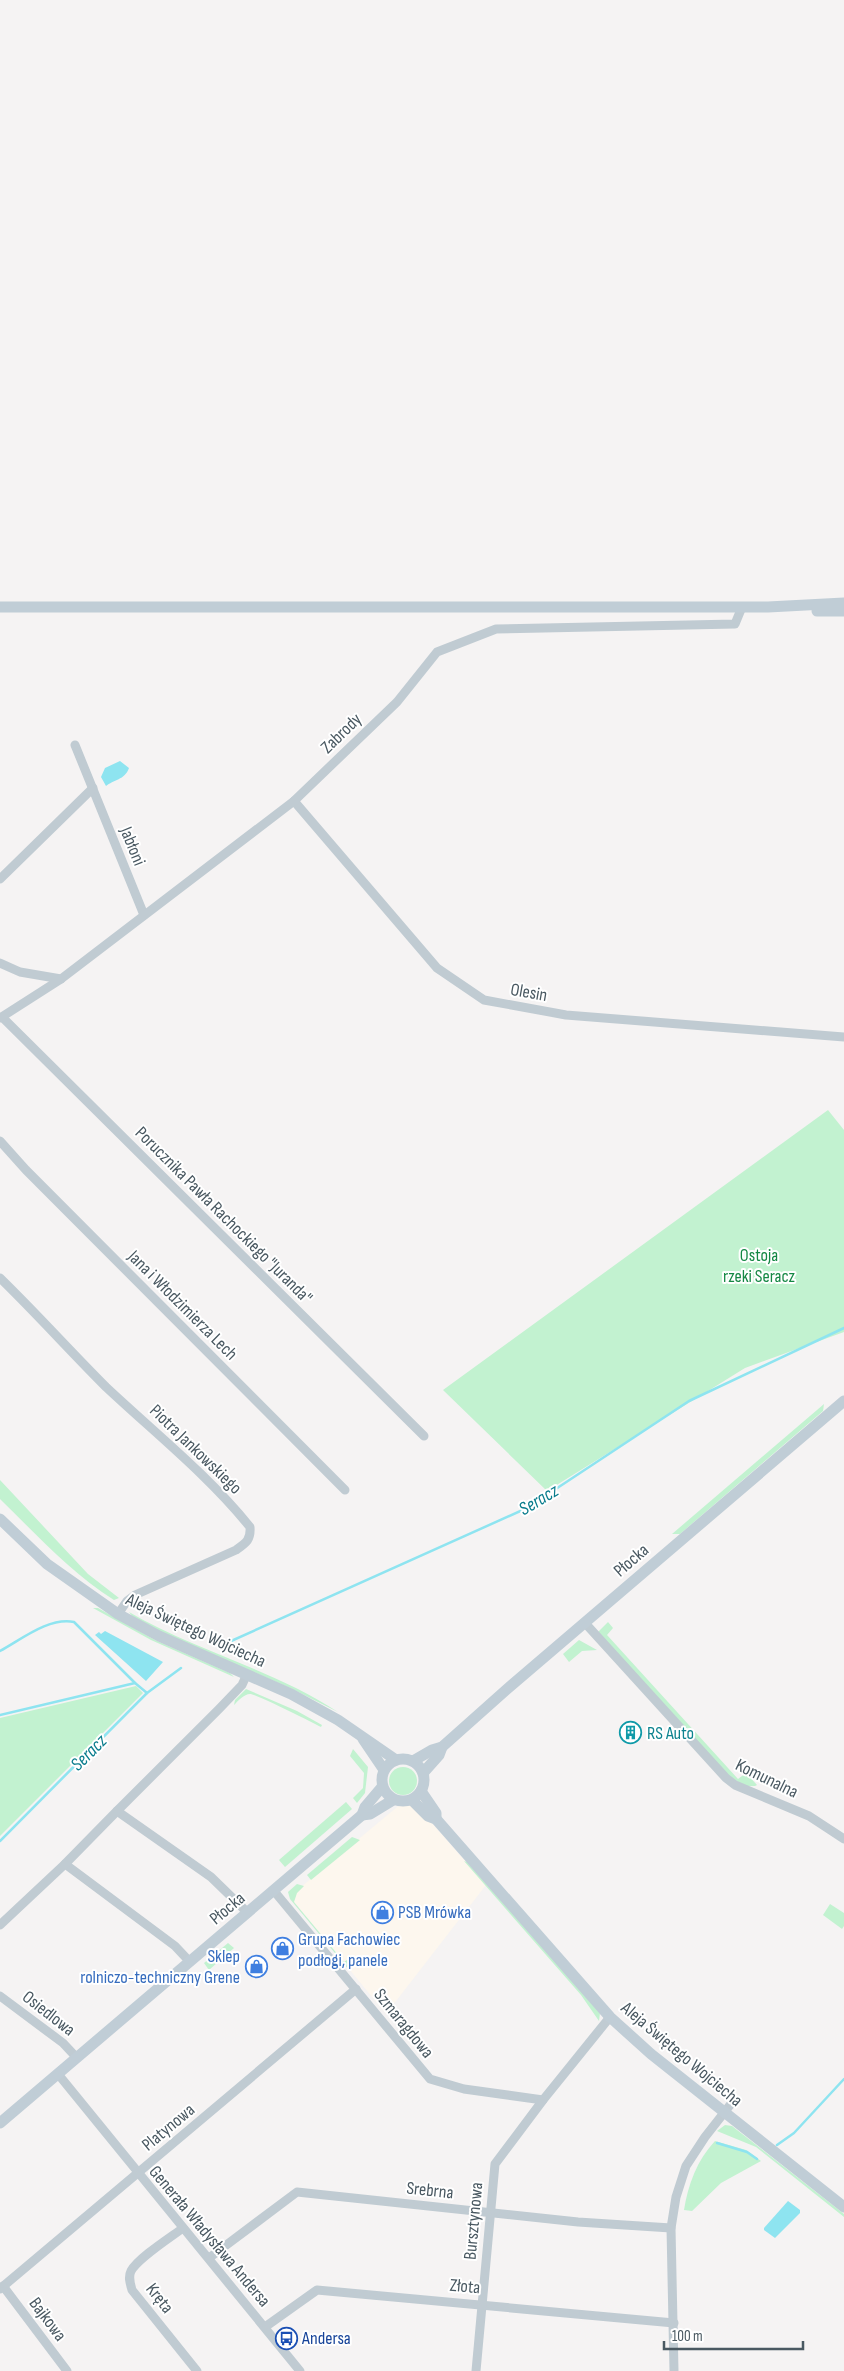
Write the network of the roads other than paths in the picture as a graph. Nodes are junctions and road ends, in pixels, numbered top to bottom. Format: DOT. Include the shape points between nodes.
graph roads {
  1 [pos="844,603"];
  2 [pos="0,607"];
  3 [pos="742,607"];
  4 [pos="768,607"];
  5 [pos="844,611"];
  6 [pos="75,745"];
  7 [pos="92,788"];
  8 [pos="294,801"];
  9 [pos="0,879"];
  10 [pos="144,915"];
  11 [pos="0,963"];
  12 [pos="61,979"];
  13 [pos="1,1017"];
  14 [pos="844,1037"];
  15 [pos="0,1141"];
  16 [pos="0,1278"];
  17 [pos="844,1401"];
  18 [pos="424,1436"];
  19 [pos="345,1490"];
  20 [pos="0,1519"];
  21 [pos="118,1614"];
  22 [pos="584,1623"];
  23 [pos="247,1674"];
  24 [pos="364,1739"];
  25 [pos="442,1747"];
  26 [pos="396,1760"];
  27 [pos="413,1761"];
  28 [pos="384,1770"];
  29 [pos="423,1773"];
  30 [pos="382,1786"];
  31 [pos="421,1791"];
  32 [pos="393,1800"];
  33 [pos="412,1800"];
  34 [pos="116,1811"];
  35 [pos="362,1815"];
  36 [pos="436,1819"];
  37 [pos="844,1840"];
  38 [pos="65,1864"];
  39 [pos="274,1891"];
  40 [pos="248,1913"];
  41 [pos="0,1925"];
  42 [pos="190,1962"];
  43 [pos="356,1989"];
  44 [pos="0,1996"];
  45 [pos="610,2016"];
  46 [pos="77,2058"];
  47 [pos="58,2074"];
  48 [pos="543,2100"];
  49 [pos="734,2100"];
  50 [pos="724,2113"];
  51 [pos="0,2123"];
  52 [pos="138,2174"];
  53 [pos="844,2207"];
  54 [pos="490,2213"];
  55 [pos="183,2228"];
  56 [pos="671,2228"];
  57 [pos="208,2258"];
  58 [pos="2,2287"];
  59 [pos="482,2304"];
  60 [pos="674,2323"];
  61 [pos="265,2327"];
  62 [pos="67,2371"];
  63 [pos="197,2371"];
  64 [pos="300,2371"];
  65 [pos="476,2371"];
  66 [pos="674,2371"];
  1 -- 4 [label="street"];
  2 -- 3 [label="street"];
  3 -- 4 [label="street"];
  3 -- 8 [label="street, Zabrody" via="735,624 496,629 437,652 397,702"];
  4 -- 5 [label="street"];
  6 -- 7 [label="street, Jabłoni"];
  7 -- 9 [label="street"];
  7 -- 10 [label="street, Jabłoni"];
  8 -- 10 [label="street, Zabrody"];
  8 -- 14 [label="street, Olesin" via="437,968 484,1000 566,1015"];
  10 -- 12 [label="street, Zabrody"];
  11 -- 12 [label="street" via="20,972"];
  12 -- 13 [label="street, Zabrody"];
  13 -- 18 [label="street, Porucznika Pawła Rachockiego \"Juranda\""];
  15 -- 19 [label="street, Jana i Włodzimierza Lech"];
  16 -- 21 [label="street, Piotra Jankowskiego" via="250,1527 247,1542 236,1550 135,1596"];
  17 -- 22 [label="street, Płocka"];
  20 -- 21 [label="street, Aleja Świętego Wojciecha" via="47,1564"];
  21 -- 23 [label="street, Aleja Świętego Wojciecha" via="159,1636"];
  22 -- 25 [label="street, Płocka"];
  22 -- 37 [label="street, Komunalna" via="726,1778 810,1816"];
  23 -- 24 [label="street, Aleja Świętego Wojciecha" via="320,1709"];
  23 -- 34 [label="street" via="242,1685 225,1703"];
  24 -- 26 [label="street, Aleja Świętego Wojciecha"];
  24 -- 28 [label="street, Aleja Świętego Wojciecha"];
  25 -- 27 [label="street, Płocka"];
  25 -- 29 [label="street, Płocka"];
  26 -- 27 [label="street"];
  26 -- 28 [label="street"];
  27 -- 29 [label="street"];
  28 -- 30 [label="street"];
  29 -- 31 [label="street"];
  30 -- 32 [label="street"];
  30 -- 35 [label="street, Płocka"];
  31 -- 33 [label="street"];
  31 -- 36 [label="street, Aleja Świętego Wojciecha" via="436,1813"];
  32 -- 33 [label="street"];
  32 -- 35 [label="street, Płocka" via="370,1814"];
  33 -- 36 [label="street, Aleja Świętego Wojciecha" via="428,1816"];
  34 -- 38 [label="street"];
  34 -- 40 [label="street" via="210,1877"];
  35 -- 39 [label="street, Płocka"];
  36 -- 45 [label="street, Aleja Świętego Wojciecha"];
  38 -- 41 [label="street"];
  38 -- 42 [label="street" via="175,1946"];
  39 -- 40 [label="street, Płocka"];
  39 -- 43 [label="street, Szmaragdowa"];
  40 -- 42 [label="street, Płocka"];
  42 -- 46 [label="street, Płocka"];
  43 -- 48 [label="street, Szmaragdowa" via="430,2079 464,2089"];
  43 -- 52 [label="street, Platynowa"];
  44 -- 46 [label="street, Osiedlowa" via="63,2043"];
  45 -- 48 [label="street"];
  45 -- 50 [label="street, Aleja Świętego Wojciecha"];
  46 -- 47 [label="street, Płocka"];
  47 -- 51 [label="street, Płocka"];
  47 -- 52 [label="street, Generała Władysława Andersa"];
  48 -- 54 [label="street, Bursztynowa" via="495,2164"];
  49 -- 50 [label="street"];
  50 -- 53 [label="street, Aleja Świętego Wojciecha"];
  50 -- 56 [label="street" via="686,2166"];
  52 -- 55 [label="street, Generała Władysława Andersa"];
  52 -- 58 [label="street, Platynowa"];
  54 -- 56 [label="street, Srebrna"];
  54 -- 57 [label="street, Srebrna" via="297,2192"];
  54 -- 59 [label="street, Bursztynowa"];
  55 -- 57 [label="street, Generała Władysława Andersa"];
  55 -- 63 [label="street, Kręta" via="139,2263 131,2271 129,2280 132,2290"];
  56 -- 60 [label="street"];
  57 -- 61 [label="street, Generała Władysława Andersa"];
  58 -- 62 [label="street, Bajkowa"];
  59 -- 60 [label="street, Złota"];
  59 -- 61 [label="street, Złota" via="317,2290"];
  59 -- 65 [label="street, Bursztynowa"];
  60 -- 66 [label="street"];
  61 -- 64 [label="street, Generała Władysława Andersa"];
}
